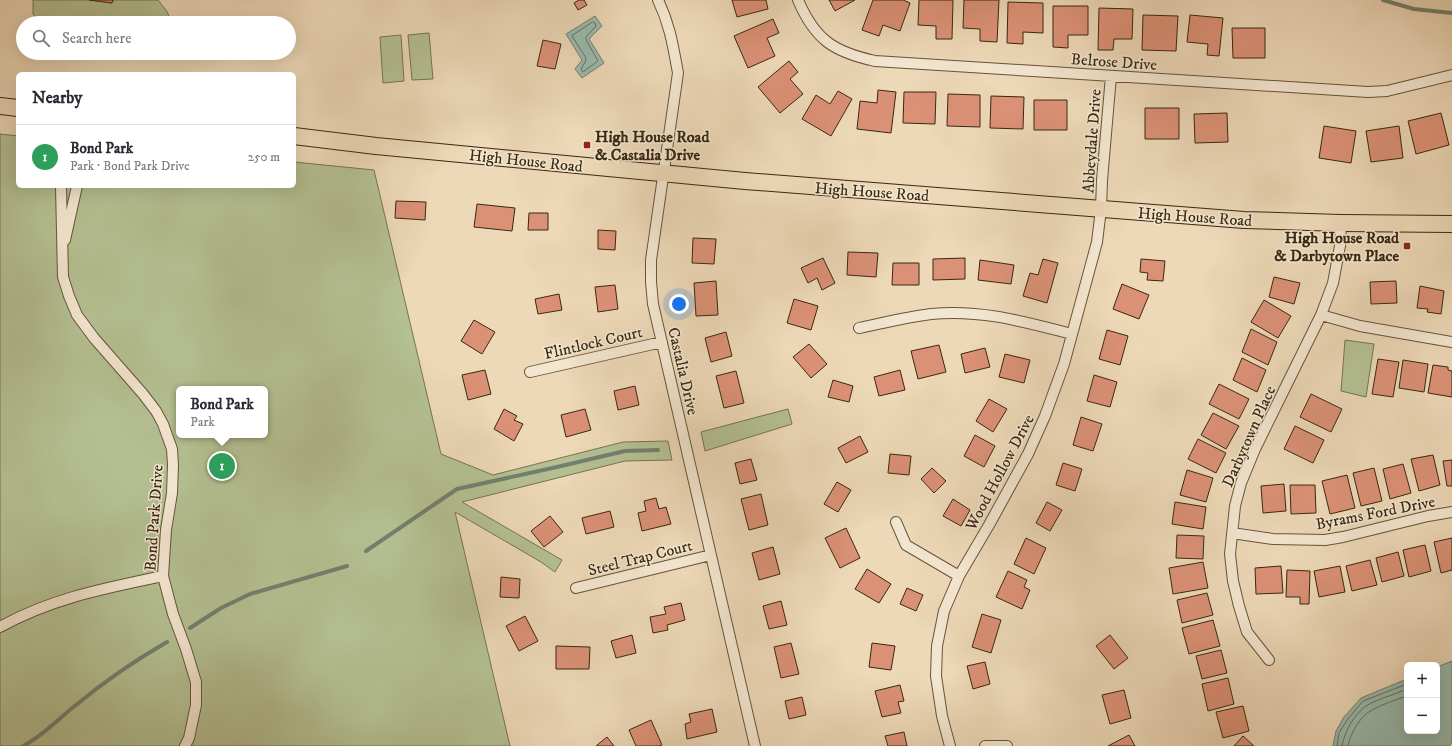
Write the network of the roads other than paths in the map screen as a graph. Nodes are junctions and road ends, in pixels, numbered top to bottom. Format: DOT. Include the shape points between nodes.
graph roads {
  1 [pos="658,0"];
  2 [pos="798,0"];
  3 [pos="1452,75"];
  4 [pos="1111,76"];
  5 [pos="0,106"];
  6 [pos="16,108"];
  7 [pos="296,136"];
  8 [pos="664,173"];
  9 [pos="61,188"];
  10 [pos="77,188"];
  11 [pos="1101,209"];
  12 [pos="1341,224"];
  13 [pos="1452,224"];
  14 [pos="63,248"];
  15 [pos="1321,315"];
  16 [pos="859,328"];
  17 [pos="1072,334"];
  18 [pos="662,342"];
  19 [pos="1452,342"];
  20 [pos="530,372"];
  21 [pos="1452,512"];
  22 [pos="896,522"];
  23 [pos="1232,533"];
  24 [pos="711,555"];
  25 [pos="163,576"];
  26 [pos="959,576"];
  27 [pos="576,588"];
  28 [pos="0,627"];
  29 [pos="1269,660"];
  30 [pos="185,746"];
  31 [pos="755,746"];
  32 [pos="950,746"];
  33 [pos="985,746"];
  34 [pos="1007,746"];
  1 -- 8 [label="street, Castalia Drive" via="667,18 678,73"];
  2 -- 4 [label="street, Belrose Drive" via="820,36 837,49 853,56 875,61"];
  3 -- 4 [label="street, Belrose Drive" via="1387,91 1368,92"];
  4 -- 11 [label="street, Abbeydale Drive"];
  5 -- 6 [label="main road"];
  7 -- 8 [label="main road, High House Road"];
  8 -- 11 [label="main road, High House Road"];
  8 -- 18 [label="street, Castalia Drive" via="651,260 653,304"];
  9 -- 14 [label="street, Bond Park Drive"];
  10 -- 14 [label="street, Bond Park Drive"];
  11 -- 12 [label="main road, High House Road" via="1244,220"];
  11 -- 17 [label="street, Wood Hollow Drive" via="1097,242"];
  12 -- 13 [label="main road, High House Road"];
  12 -- 15 [label="street, Darbytown Place" via="1333,283"];
  14 -- 25 [label="street, Bond Park Drive" via="63,277 77,315 156,411 168,435 172,449 173,481"];
  15 -- 19 [label="street" via="1360,326"];
  15 -- 23 [label="street, Darbytown Place" via="1255,449 1241,484"];
  16 -- 17 [label="street" via="931,314 964,314 1020,320"];
  17 -- 26 [label="street, Wood Hollow Drive" via="1055,392 1037,435"];
  18 -- 20 [label="street, Flintlock Court"];
  18 -- 24 [label="street, Castalia Drive"];
  21 -- 23 [label="street, Byrams Ford Drive" via="1325,540 1273,539"];
  22 -- 26 [label="street" via="906,545"];
  23 -- 29 [label="street, Darbytown Place" via="1231,568 1239,606 1247,632"];
  24 -- 27 [label="street, Steel Trap Court"];
  24 -- 31 [label="street, Castalia Drive"];
  25 -- 28 [label="street" via="101,589 56,602 28,612"];
  25 -- 30 [label="street, Bond Park Drive" via="196,682 196,705"];
  26 -- 32 [label="street, Wood Hollow Drive" via="944,611 937,646 938,693"];
  33 -- 34 [label="street"];
}
